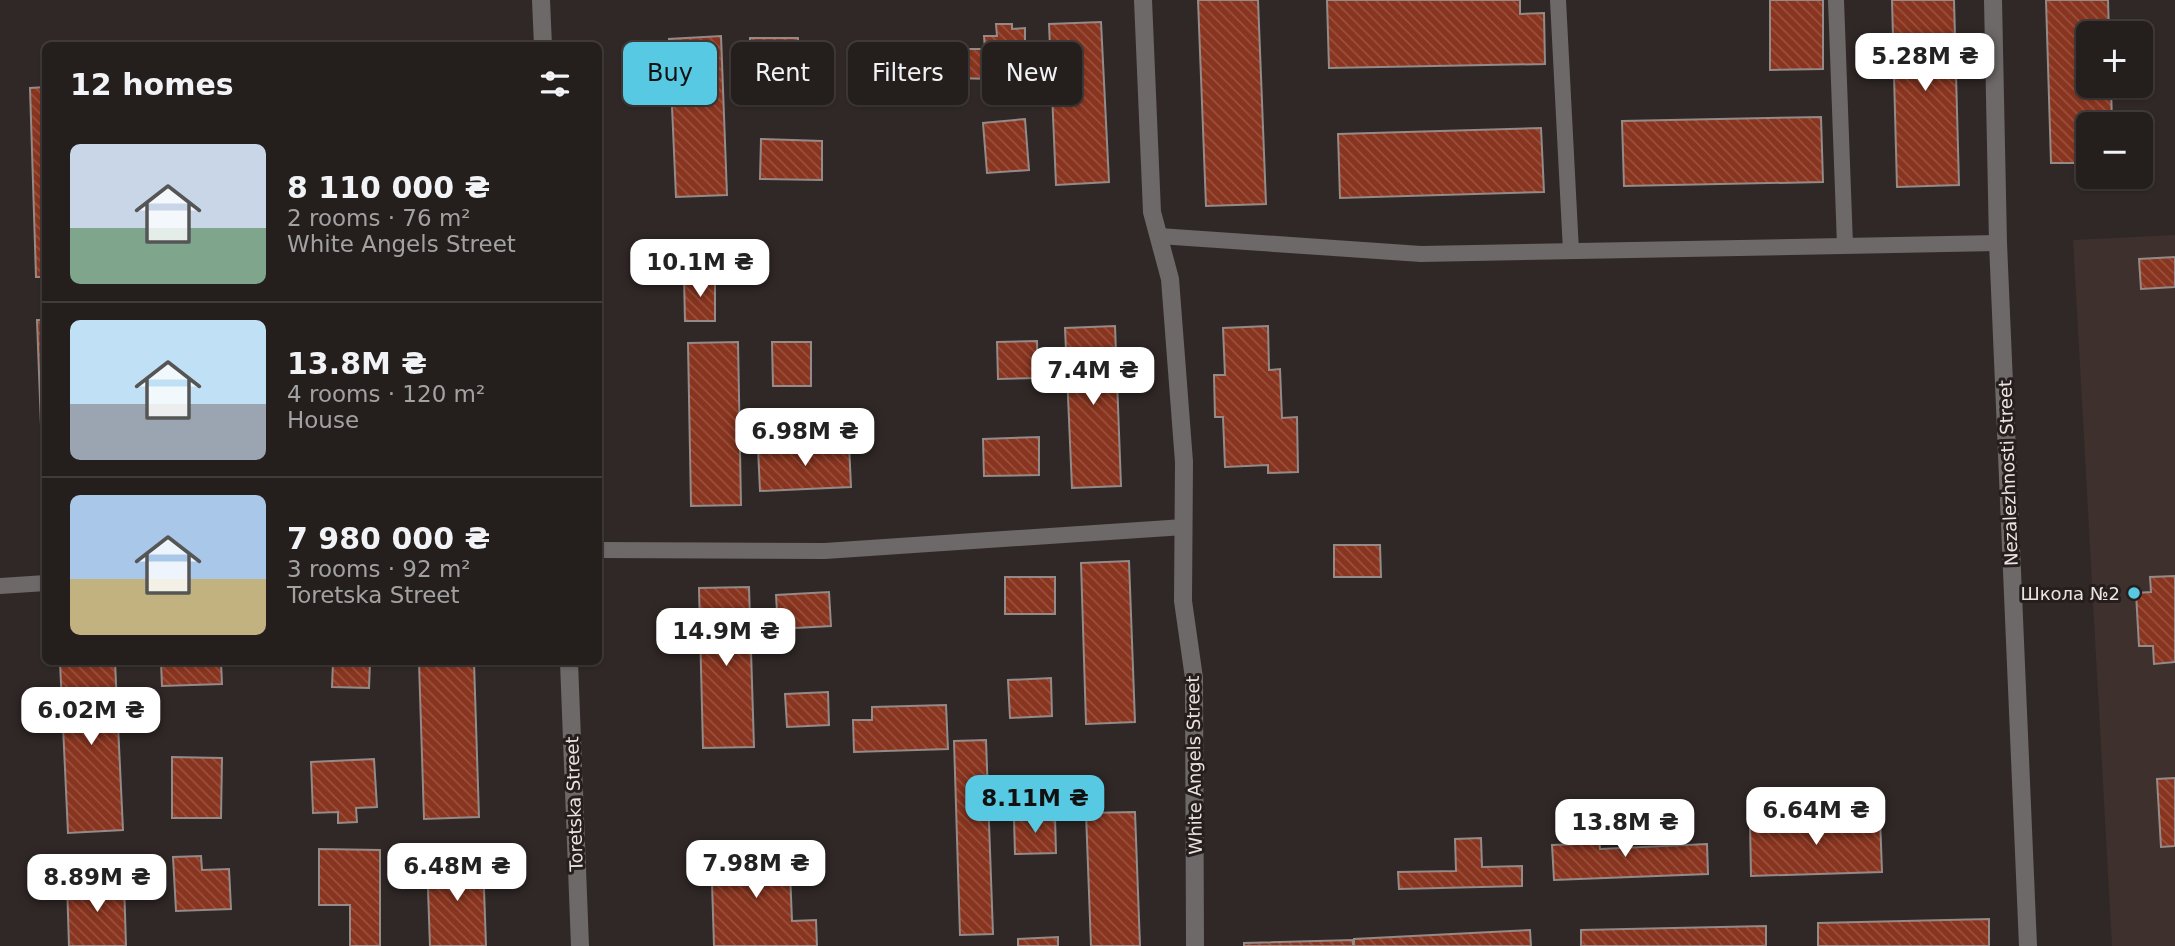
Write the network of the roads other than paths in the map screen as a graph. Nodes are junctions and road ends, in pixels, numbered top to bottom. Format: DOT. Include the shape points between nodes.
graph roads {
  1 [pos="541,0"];
  2 [pos="1143,0"];
  3 [pos="1558,0"];
  4 [pos="1836,0"];
  5 [pos="1993,0"];
  6 [pos="543,42"];
  7 [pos="1158,236"];
  8 [pos="1998,243"];
  9 [pos="1845,245"];
  10 [pos="1571,251"];
  11 [pos="1184,527"];
  12 [pos="602,550"];
  13 [pos="42,583"];
  14 [pos="0,586"];
  15 [pos="569,665"];
  16 [pos="580,946"];
  17 [pos="1195,946"];
  18 [pos="2028,946"];
  1 -- 6 [label="street"];
  2 -- 7 [label="street, White Angels Street" via="1152,212"];
  3 -- 10 [label="lane"];
  4 -- 9 [label="lane"];
  5 -- 8 [label="street, Nezalezhnosti Street"];
  7 -- 10 [label="lane" via="1421,254"];
  7 -- 11 [label="street, White Angels Street" via="1170,279 1184,462"];
  8 -- 9 [label="lane"];
  8 -- 18 [label="street, Nezalezhnosti Street"];
  9 -- 10 [label="lane"];
  11 -- 12 [label="lane" via="825,551"];
  11 -- 17 [label="street, White Angels Street" via="1183,601 1194,678"];
  13 -- 14 [label="lane"];
  15 -- 16 [label="street, Toretska Street"];
}
